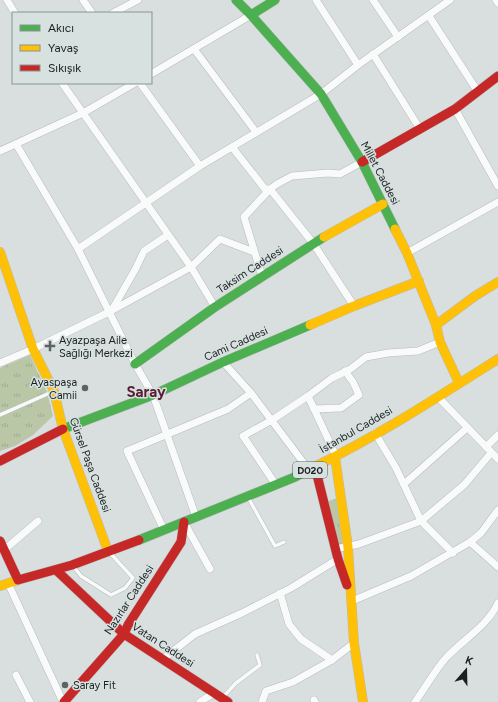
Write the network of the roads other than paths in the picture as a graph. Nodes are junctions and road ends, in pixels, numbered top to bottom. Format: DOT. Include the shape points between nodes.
graph roads {
  1 [pos="6,0"];
  2 [pos="83,0"];
  3 [pos="138,0"];
  4 [pos="236,0"];
  5 [pos="275,0"];
  6 [pos="316,0"];
  7 [pos="373,0"];
  8 [pos="450,0"];
  9 [pos="496,0"];
  10 [pos="440,3"];
  11 [pos="498,3"];
  12 [pos="14,12"];
  13 [pos="91,12"];
  14 [pos="116,12"];
  15 [pos="252,15"];
  16 [pos="429,16"];
  17 [pos="398,37"];
  18 [pos="194,49"];
  19 [pos="373,54"];
  20 [pos="358,65"];
  21 [pos="152,73"];
  22 [pos="498,76"];
  23 [pos="63,84"];
  24 [pos="133,84"];
  25 [pos="141,84"];
  26 [pos="478,92"];
  27 [pos="321,94"];
  28 [pos="455,109"];
  29 [pos="83,113"];
  30 [pos="420,129"];
  31 [pos="256,132"];
  32 [pos="16,144"];
  33 [pos="232,147"];
  34 [pos="0,151"];
  35 [pos="362,162"];
  36 [pos="200,166"];
  37 [pos="495,175"];
  38 [pos="498,186"];
  39 [pos="270,189"];
  40 [pos="498,202"];
  41 [pos="147,203"];
  42 [pos="383,204"];
  43 [pos="168,235"];
  44 [pos="313,244"];
  45 [pos="78,249"];
  46 [pos="0,252"];
  47 [pos="254,252"];
  48 [pos="407,253"];
  49 [pos="191,267"];
  50 [pos="262,276"];
  51 [pos="419,280"];
  52 [pos="498,282"];
  53 [pos="354,306"];
  54 [pos="215,307"];
  55 [pos="110,311"];
  56 [pos="436,324"];
  57 [pos="440,342"];
  58 [pos="33,349"];
  59 [pos="498,359"];
  60 [pos="223,362"];
  61 [pos="0,363"];
  62 [pos="135,364"];
  63 [pos="345,372"];
  64 [pos="459,383"];
  65 [pos="54,391"];
  66 [pos="252,393"];
  67 [pos="153,395"];
  68 [pos="308,396"];
  69 [pos="438,397"];
  70 [pos="314,410"];
  71 [pos="0,415"];
  72 [pos="272,420"];
  73 [pos="467,428"];
  74 [pos="63,429"];
  75 [pos="375,433"];
  76 [pos="167,434"];
  77 [pos="498,436"];
  78 [pos="486,447"];
  79 [pos="491,453"];
  80 [pos="336,457"];
  81 [pos="498,459"];
  82 [pos="0,461"];
  83 [pos="312,469"];
  84 [pos="404,484"];
  85 [pos="276,485"];
  86 [pos="248,496"];
  87 [pos="498,510"];
  88 [pos="196,517"];
  89 [pos="38,521"];
  90 [pos="421,521"];
  91 [pos="184,522"];
  92 [pos="164,530"];
  93 [pos="0,541"];
  94 [pos="284,542"];
  95 [pos="470,542"];
  96 [pos="348,547"];
  97 [pos="336,548"];
  98 [pos="4,550"];
  99 [pos="108,551"];
  100 [pos="453,553"];
  101 [pos="338,559"];
  102 [pos="72,565"];
  103 [pos="498,567"];
  104 [pos="210,569"];
  105 [pos="56,570"];
  106 [pos="18,580"];
  107 [pos="4,584"];
  108 [pos="280,593"];
  109 [pos="352,601"];
  110 [pos="498,603"];
  111 [pos="124,634"];
  112 [pos="354,643"];
  113 [pos="257,655"];
  114 [pos="163,659"];
  115 [pos="332,660"];
  116 [pos="16,675"];
  117 [pos="221,698"];
  118 [pos="30,702"];
  119 [pos="64,702"];
  120 [pos="200,702"];
  121 [pos="262,702"];
  122 [pos="363,702"];
  123 [pos="415,702"];
  1 -- 12 [label="street"];
  2 -- 13 [label="street"];
  3 -- 14 [label="street"];
  4 -- 15 [label="main road, Millet Caddesi"];
  5 -- 15 [label="main road"];
  6 -- 20 [label="street"];
  7 -- 17 [label="street"];
  8 -- 10 [label="street"];
  9 -- 11 [label="street"];
  10 -- 16 [label="street"];
  15 -- 18 [label="street"];
  15 -- 27 [label="main road, Millet Caddesi"];
  16 -- 17 [label="street"];
  16 -- 26 [label="street"];
  17 -- 19 [label="street"];
  18 -- 21 [label="street"];
  18 -- 31 [label="street"];
  19 -- 20 [label="street"];
  19 -- 30 [label="street"];
  20 -- 27 [label="street"];
  22 -- 26 [label="main road"];
  23 -- 29 [label="street"];
  24 -- 29 [label="street"];
  25 -- 36 [label="street"];
  26 -- 28 [label="main road"];
  27 -- 31 [label="street"];
  27 -- 35 [label="main road, Millet Caddesi"];
  28 -- 30 [label="main road"];
  28 -- 37 [label="street"];
  29 -- 32 [label="street"];
  29 -- 41 [label="street"];
  30 -- 35 [label="main road"];
  31 -- 33 [label="street"];
  32 -- 34 [label="street"];
  32 -- 45 [label="street"];
  33 -- 36 [label="street"];
  33 -- 39 [label="street" via="265,189"];
  35 -- 39 [label="street" via="340,174 292,176"];
  35 -- 42 [label="main road, Millet Caddesi"];
  36 -- 41 [label="street"];
  37 -- 38 [label="street"];
  39 -- 44 [label="street"];
  39 -- 47 [label="street" via="244,217"];
  40 -- 48 [label="street"];
  41 -- 43 [label="street"];
  41 -- 45 [label="street"];
  42 -- 44 [label="main road, Taksim Caddesi"];
  42 -- 48 [label="main road, Millet Caddesi"];
  43 -- 49 [label="street"];
  43 -- 55 [label="street" via="144,251"];
  44 -- 50 [label="main road, Taksim Caddesi"];
  44 -- 53 [label="street"];
  45 -- 55 [label="street"];
  46 -- 58 [label="main road, Gürsel Paşa Caddesi"];
  47 -- 49 [label="street" via="220,239"];
  47 -- 50 [label="street"];
  48 -- 51 [label="main road, Millet Caddesi"];
  49 -- 54 [label="street"];
  49 -- 55 [label="street"];
  50 -- 54 [label="main road, Taksim Caddesi"];
  51 -- 53 [label="main road, Cami Caddesi"];
  51 -- 56 [label="main road, Millet Caddesi"];
  52 -- 56 [label="main road"];
  53 -- 60 [label="main road, Cami Caddesi"];
  54 -- 62 [label="main road, Taksim Caddesi"];
  55 -- 58 [label="street"];
  55 -- 62 [label="street"];
  56 -- 57 [label="main road, Millet Caddesi"];
  57 -- 63 [label="street" via="418,351 388,352 366,357"];
  57 -- 64 [label="main road, Millet Caddesi"];
  58 -- 61 [label="street"];
  58 -- 65 [label="main road, Gürsel Paşa Caddesi"];
  59 -- 64 [label="main road, İstanbul Caddesi / D020"];
  60 -- 66 [label="street"];
  60 -- 67 [label="main road, Cami Caddesi"];
  62 -- 67 [label="street"];
  63 -- 68 [label="street" via="332,378"];
  63 -- 70 [label="street" via="359,396 341,408"];
  64 -- 69 [label="main road, İstanbul Caddesi / D020"];
  65 -- 71 [label="lane"];
  65 -- 74 [label="main road, Gürsel Paşa Caddesi"];
  66 -- 72 [label="street"];
  66 -- 76 [label="street" via="228,409"];
  67 -- 74 [label="main road, Cami Caddesi"];
  67 -- 76 [label="street"];
  68 -- 70 [label="street"];
  68 -- 72 [label="street"];
  69 -- 73 [label="street"];
  69 -- 75 [label="main road, İstanbul Caddesi / D020"];
  70 -- 80 [label="street"];
  72 -- 83 [label="street"];
  72 -- 85 [label="street" via="242,436"];
  73 -- 78 [label="street"];
  73 -- 84 [label="street"];
  74 -- 82 [label="main road, Cami Caddesi"];
  74 -- 99 [label="main road, Gürsel Paşa Caddesi"];
  75 -- 80 [label="main road, İstanbul Caddesi / D020"];
  75 -- 84 [label="street"];
  76 -- 88 [label="street"];
  76 -- 92 [label="street" via="128,451"];
  77 -- 78 [label="street"];
  78 -- 79 [label="street"];
  79 -- 81 [label="street"];
  79 -- 90 [label="street" via="464,485"];
  80 -- 83 [label="main road, İstanbul Caddesi / D020"];
  80 -- 96 [label="main road"];
  83 -- 85 [label="main road, İstanbul Caddesi / D020"];
  83 -- 97 [label="main road"];
  84 -- 90 [label="street"];
  85 -- 86 [label="main road, İstanbul Caddesi / D020"];
  86 -- 88 [label="main road, İstanbul Caddesi / D020"];
  86 -- 94 [label="lane" via="275,546"];
  87 -- 95 [label="street" via="481,534"];
  88 -- 91 [label="main road, İstanbul Caddesi / D020"];
  89 -- 98 [label="street"];
  90 -- 96 [label="street"];
  90 -- 100 [label="street"];
  91 -- 92 [label="main road, İstanbul Caddesi / D020"];
  91 -- 104 [label="street"];
  91 -- 111 [label="main road, Nazırlar Caddesi" via="181,542"];
  92 -- 99 [label="main road, İstanbul Caddesi / D020"];
  93 -- 98 [label="main road"];
  95 -- 100 [label="street"];
  95 -- 103 [label="street"];
  96 -- 97 [label="street"];
  96 -- 109 [label="main road"];
  97 -- 101 [label="main road"];
  98 -- 106 [label="main road"];
  99 -- 102 [label="main road, D020"];
  99 -- 102 [label="lane" via="133,578 125,588 111,595 81,576"];
  100 -- 109 [label="street" via="411,576"];
  101 -- 108 [label="street"];
  101 -- 109 [label="main road"];
  102 -- 105 [label="main road, D020"];
  105 -- 106 [label="main road, D020"];
  105 -- 111 [label="main road, Vatan Caddesi"];
  106 -- 107 [label="main road"];
  107 -- 119 [label="street"];
  108 -- 114 [label="street" via="195,634"];
  108 -- 115 [label="street" via="289,624 301,639"];
  109 -- 112 [label="main road"];
  110 -- 123 [label="street" via="482,627 446,659"];
  111 -- 114 [label="main road, Vatan Caddesi"];
  111 -- 119 [label="main road, Nazırlar Caddesi"];
  112 -- 115 [label="street"];
  112 -- 122 [label="main road"];
  113 -- 117 [label="lane" via="260,665 236,682"];
  114 -- 117 [label="main road, Vatan Caddesi"];
  115 -- 121 [label="street" via="293,682 266,691"];
  116 -- 118 [label="street"];
  117 -- 120 [label="street"];
}
